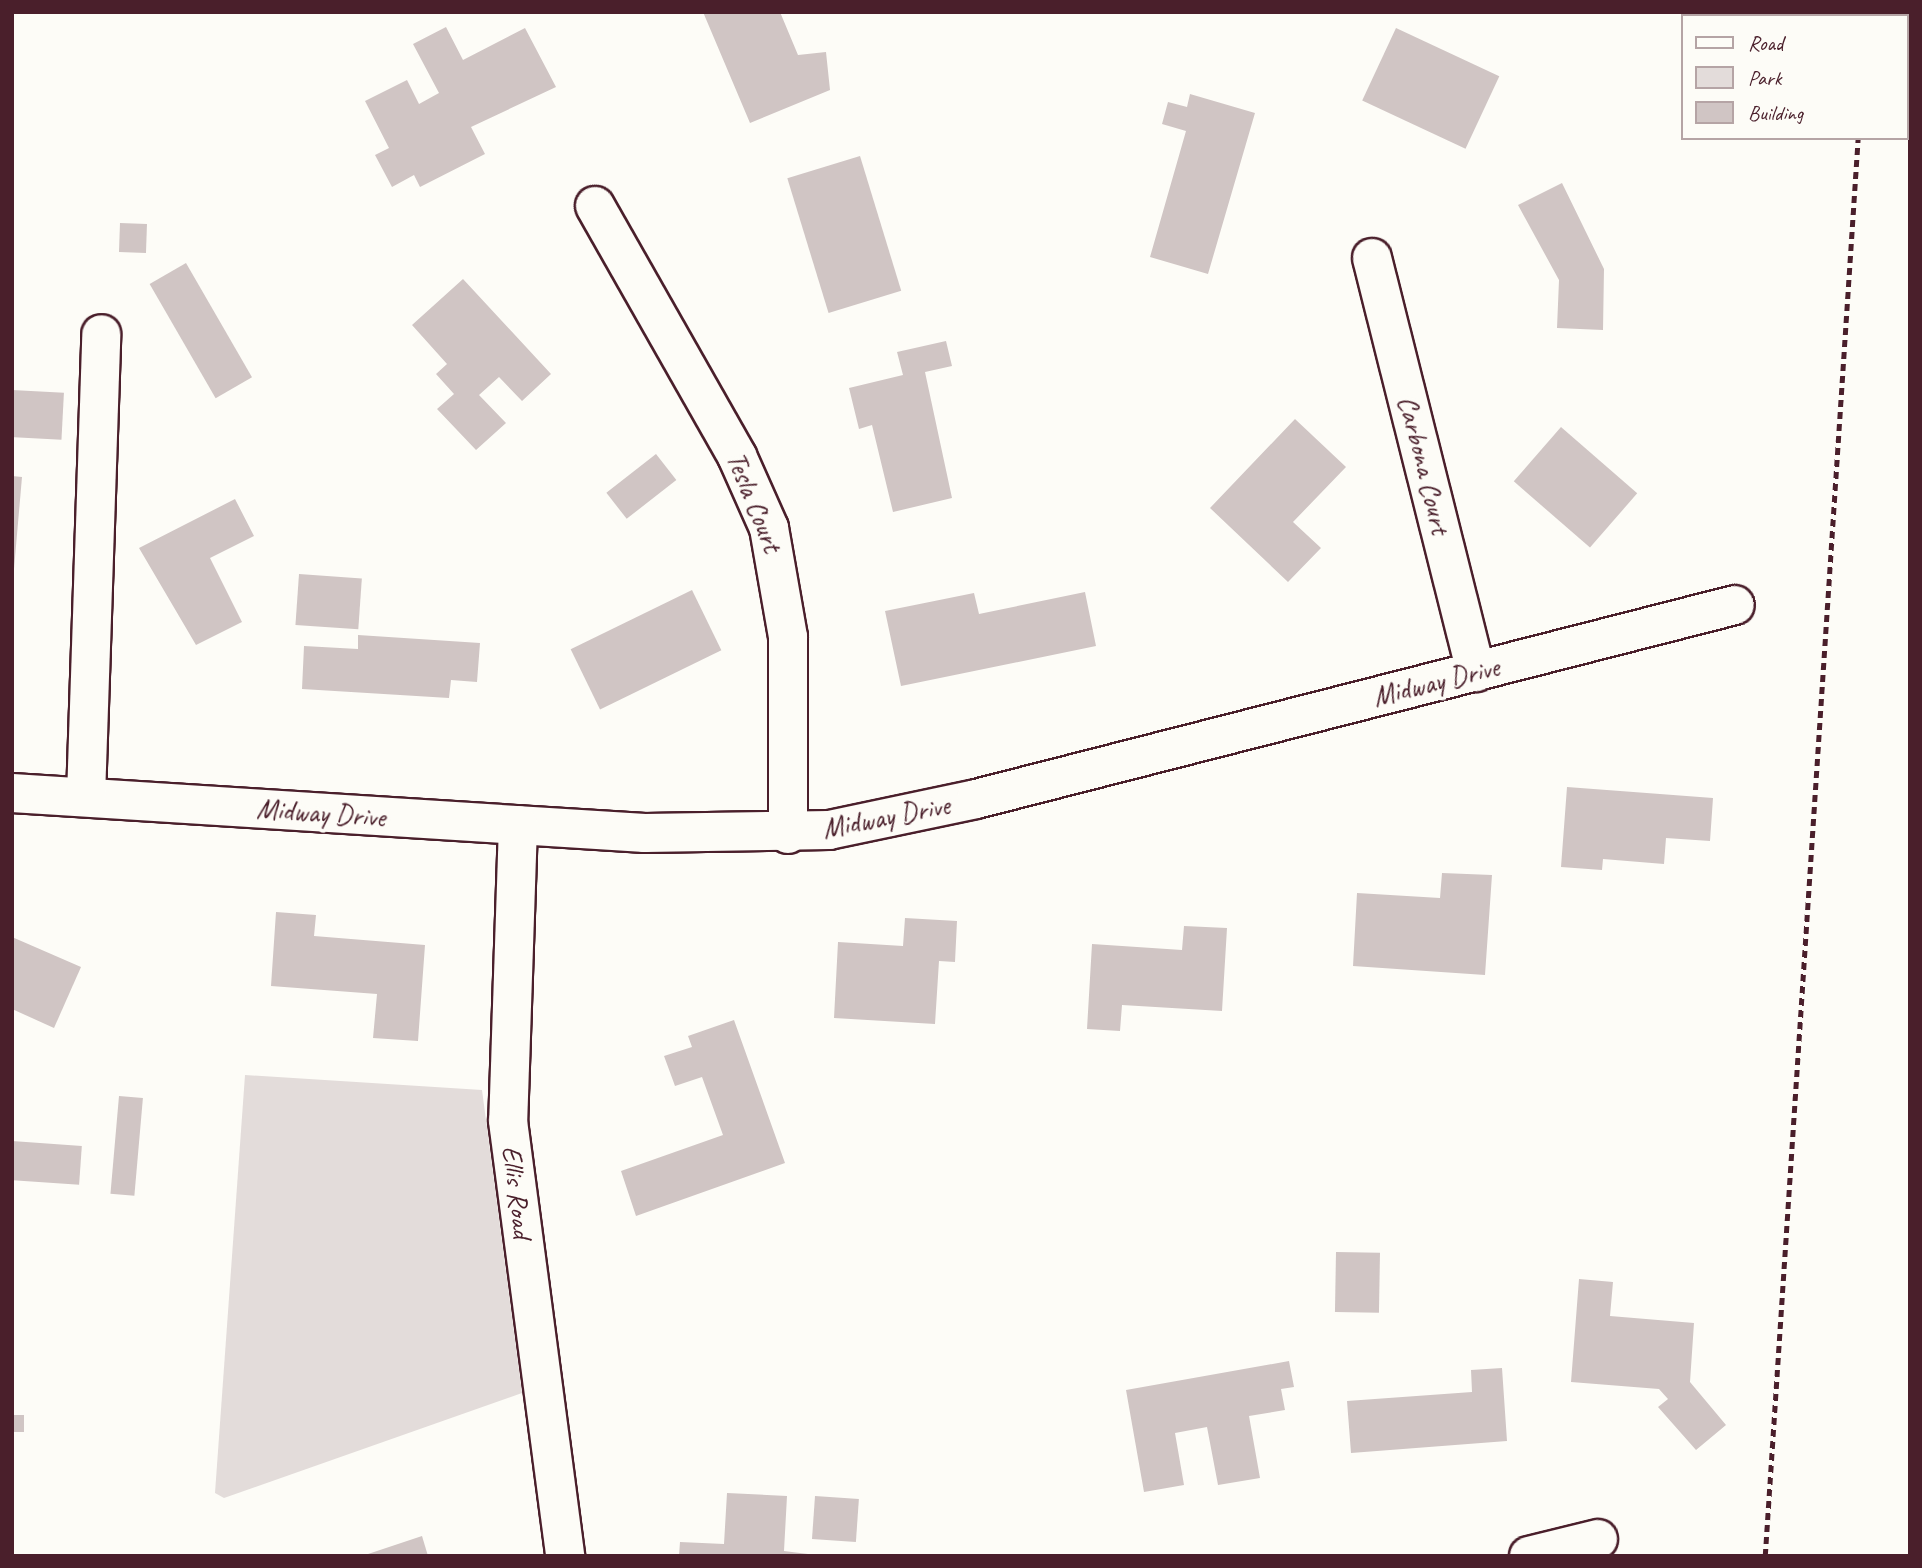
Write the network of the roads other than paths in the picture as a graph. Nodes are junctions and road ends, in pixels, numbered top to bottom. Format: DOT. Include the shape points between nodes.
graph roads {
  1 [pos="595,206"];
  2 [pos="1372,258"];
  3 [pos="101,334"];
  4 [pos="1735,605"];
  5 [pos="1476,672"];
  6 [pos="12,793"];
  7 [pos="86,797"];
  8 [pos="518,825"];
  9 [pos="788,834"];
  10 [pos="1598,1539"];
  11 [pos="565,1556"];
  12 [pos="1529,1556"];
  1 -- 9 [label="street, Tesla Court" via="737,456 769,528 788,637"];
  2 -- 5 [label="street, Carbona Court"];
  3 -- 7 [label="street"];
  4 -- 5 [label="street, Midway Drive"];
  5 -- 9 [label="street, Midway Drive" via="915,814"];
  6 -- 7 [label="street, Midway Drive"];
  7 -- 8 [label="street, Midway Drive"];
  8 -- 9 [label="street, Midway Drive"];
  8 -- 11 [label="street, Ellis Road" via="506,1025 508,1121"];
  10 -- 12 [label="street"];
}
